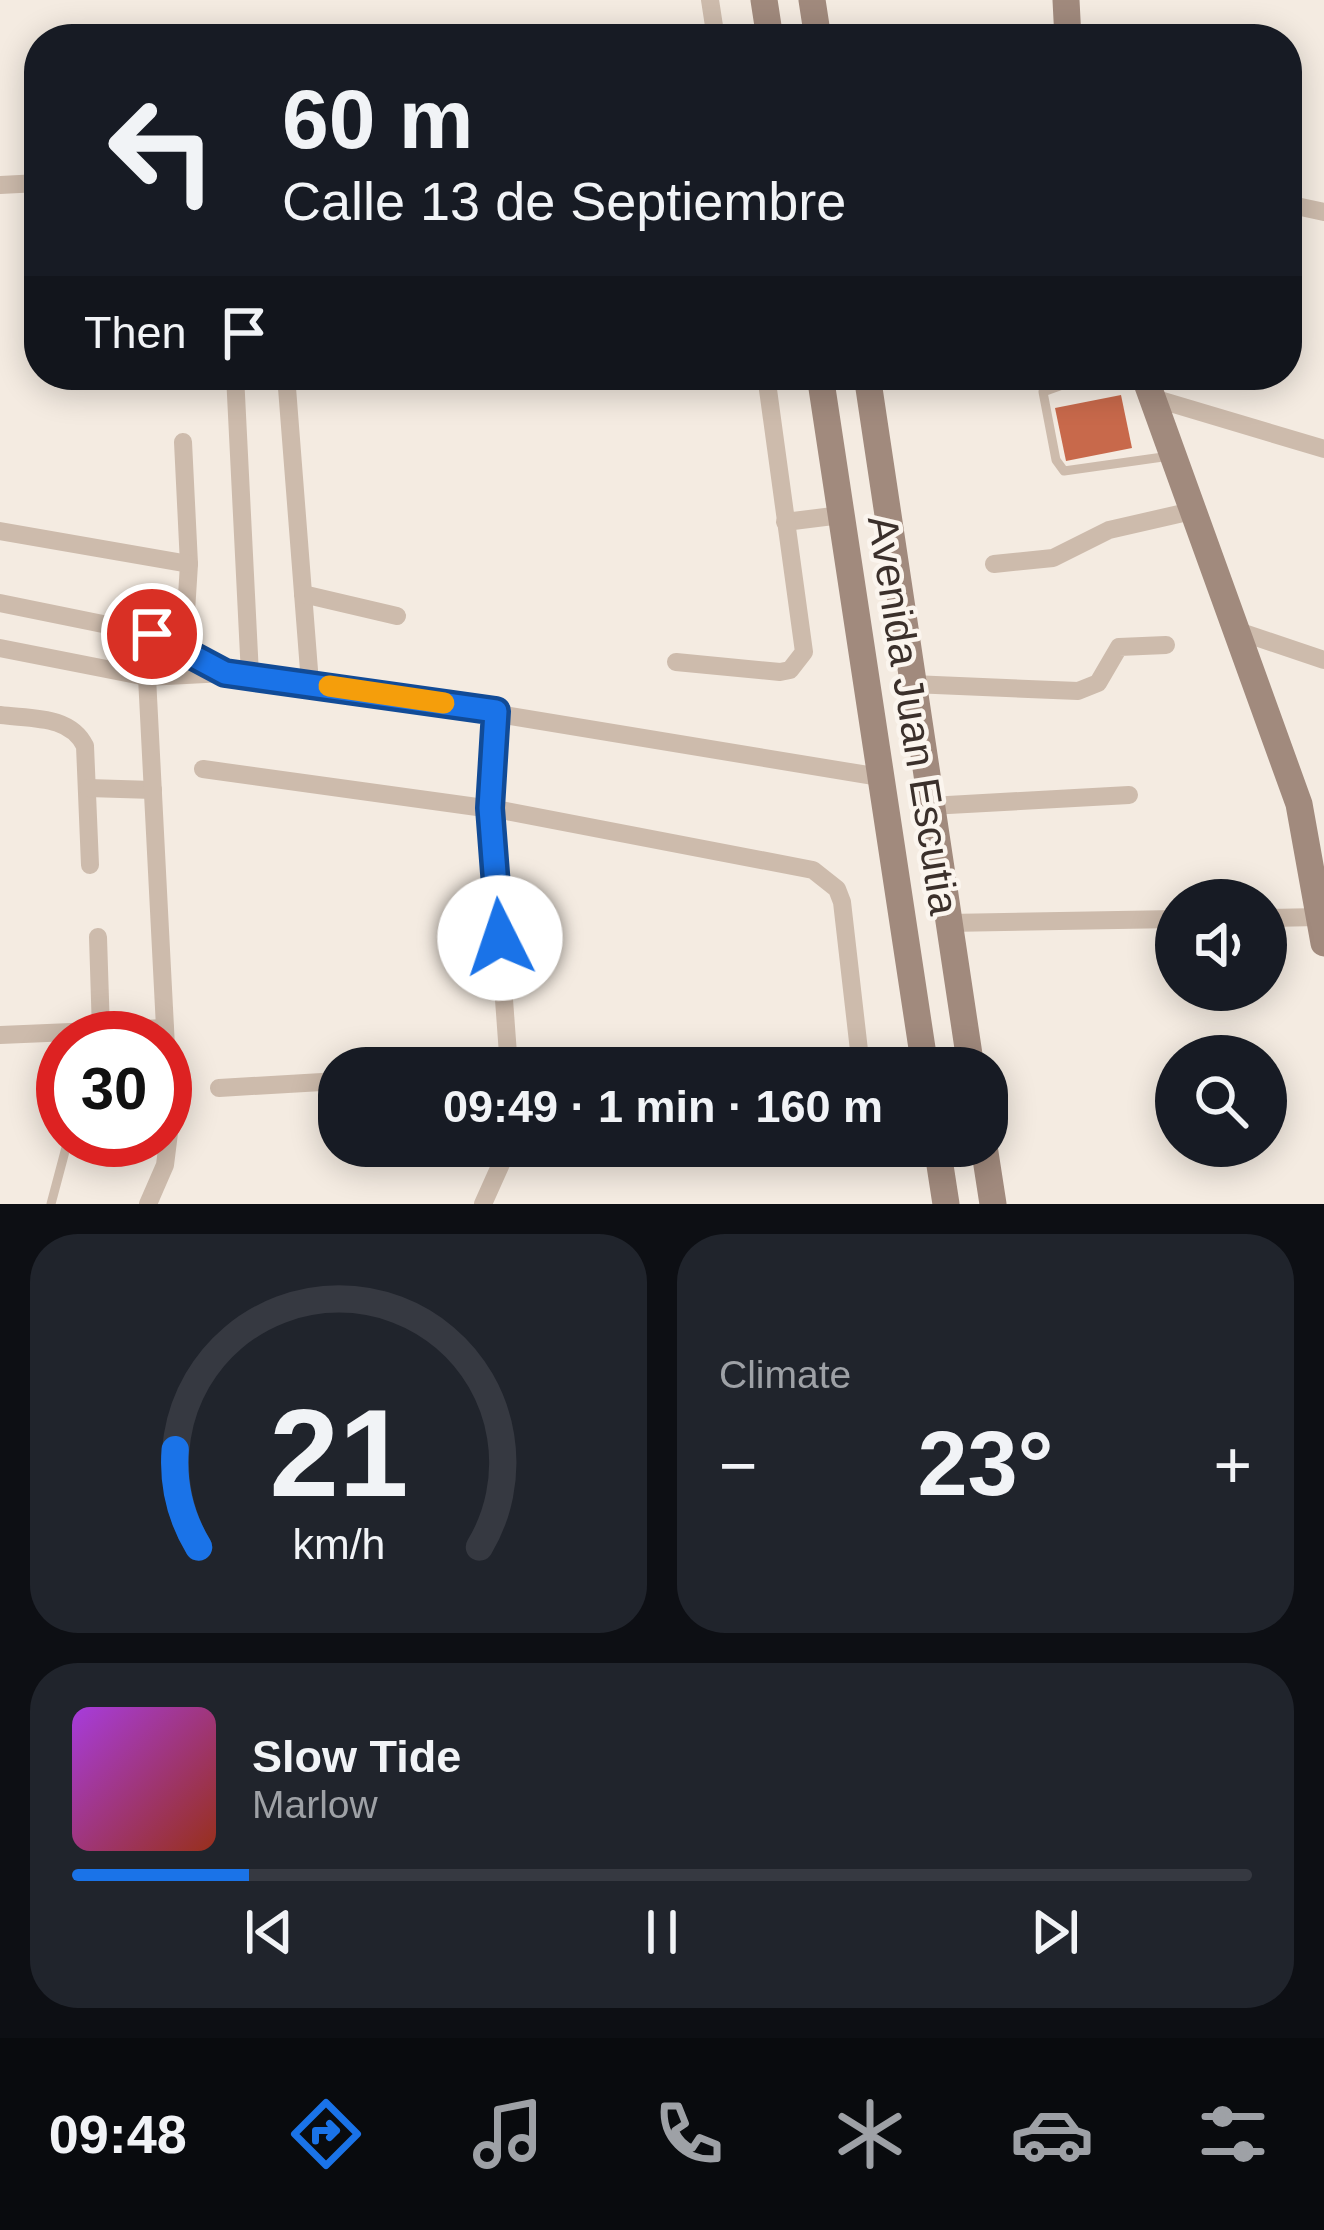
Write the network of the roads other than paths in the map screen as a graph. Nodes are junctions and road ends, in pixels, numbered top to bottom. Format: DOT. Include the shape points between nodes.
graph roads {
  1 [pos="236,390"];
  2 [pos="287,390"];
  3 [pos="768,390"];
  4 [pos="822,390"];
  5 [pos="869,390"];
  6 [pos="1048,390"];
  7 [pos="1148,390"];
  8 [pos="1158,390"];
  9 [pos="183,442"];
  10 [pos="1324,448"];
  11 [pos="1172,456"];
  12 [pos="1192,511"];
  13 [pos="841,515"];
  14 [pos="784,522"];
  15 [pos="0,531"];
  16 [pos="189,564"];
  17 [pos="994,564"];
  18 [pos="303,594"];
  19 [pos="0,604"];
  20 [pos="397,616"];
  21 [pos="1234,630"];
  22 [pos="152,634"];
  23 [pos="1166,645"];
  24 [pos="0,648"];
  25 [pos="184,648"];
  26 [pos="1324,661"];
  27 [pos="676,662"];
  28 [pos="225,673"];
  29 [pos="250,676"];
  30 [pos="147,677"];
  31 [pos="182,677"];
  32 [pos="310,683"];
  33 [pos="912,684"];
  34 [pos="496,711"];
  35 [pos="0,715"];
  36 [pos="203,769"];
  37 [pos="880,777"];
  38 [pos="88,788"];
  39 [pos="153,790"];
  40 [pos="1129,795"];
  41 [pos="930,806"];
  42 [pos="490,808"];
  43 [pos="1311,808"];
  44 [pos="90,865"];
  45 [pos="1155,919"];
  46 [pos="1287,922"];
  47 [pos="948,923"];
  48 [pos="1321,930"];
  49 [pos="98,938"];
  50 [pos="100,1011"];
  51 [pos="164,1011"];
  52 [pos="36,1034"];
  53 [pos="0,1035"];
  54 [pos="507,1047"];
  55 [pos="859,1047"];
  56 [pos="922,1047"];
  57 [pos="968,1047"];
  58 [pos="318,1082"];
  59 [pos="219,1088"];
  60 [pos="61,1167"];
  61 [pos="164,1167"];
  62 [pos="501,1167"];
  63 [pos="940,1167"];
  64 [pos="987,1167"];
  65 [pos="51,1204"];
  66 [pos="148,1204"];
  67 [pos="483,1204"];
  68 [pos="946,1204"];
  69 [pos="993,1204"];
  1 -- 29 [label="street"];
  2 -- 18 [label="street"];
  3 -- 14 [label="street"];
  4 -- 13 [label="main road, Avenida Juan Escutia"];
  5 -- 33 [label="main road, Avenida Juan Escutia"];
  6 -- 11 [label="lane" via="1064,470"];
  7 -- 11 [label="main road"];
  8 -- 10 [label="street"];
  9 -- 16 [label="street"];
  11 -- 12 [label="main road"];
  12 -- 17 [label="street" via="1109,530 1053,558"];
  12 -- 21 [label="main road"];
  13 -- 14 [label="street"];
  13 -- 37 [label="main road, Avenida Juan Escutia"];
  14 -- 27 [label="street" via="804,640 799,662 780,672"];
  15 -- 16 [label="street"];
  16 -- 25 [label="street"];
  18 -- 20 [label="street"];
  18 -- 32 [label="street"];
  19 -- 22 [label="street"];
  21 -- 26 [label="street"];
  21 -- 43 [label="main road"];
  22 -- 25 [label="street"];
  22 -- 30 [label="street"];
  23 -- 33 [label="street" via="1119,647 1097,683 1078,691"];
  24 -- 30 [label="street"];
  25 -- 28 [label="street"];
  25 -- 31 [label="street"];
  28 -- 29 [label="street"];
  28 -- 31 [label="street"];
  29 -- 32 [label="street"];
  30 -- 31 [label="street"];
  30 -- 39 [label="street"];
  32 -- 34 [label="street"];
  33 -- 41 [label="main road, Avenida Juan Escutia"];
  34 -- 37 [label="street"];
  34 -- 42 [label="street"];
  35 -- 38 [label="street" via="77,730"];
  36 -- 42 [label="street"];
  37 -- 56 [label="main road, Avenida Juan Escutia"];
  38 -- 39 [label="street"];
  38 -- 44 [label="street"];
  39 -- 51 [label="street"];
  40 -- 41 [label="street"];
  41 -- 47 [label="main road, Avenida Juan Escutia"];
  42 -- 54 [label="street"];
  42 -- 55 [label="street" via="799,865 825,878 842,902"];
  43 -- 48 [label="main road"];
  45 -- 47 [label="street"];
  46 -- 48 [label="street"];
  47 -- 57 [label="main road, Avenida Juan Escutia"];
  49 -- 50 [label="street"];
  52 -- 53 [label="street"];
  58 -- 59 [label="street"];
  60 -- 65 [label="lane"];
  61 -- 66 [label="street"];
  62 -- 67 [label="street"];
  63 -- 68 [label="main road"];
  64 -- 69 [label="main road"];
}
